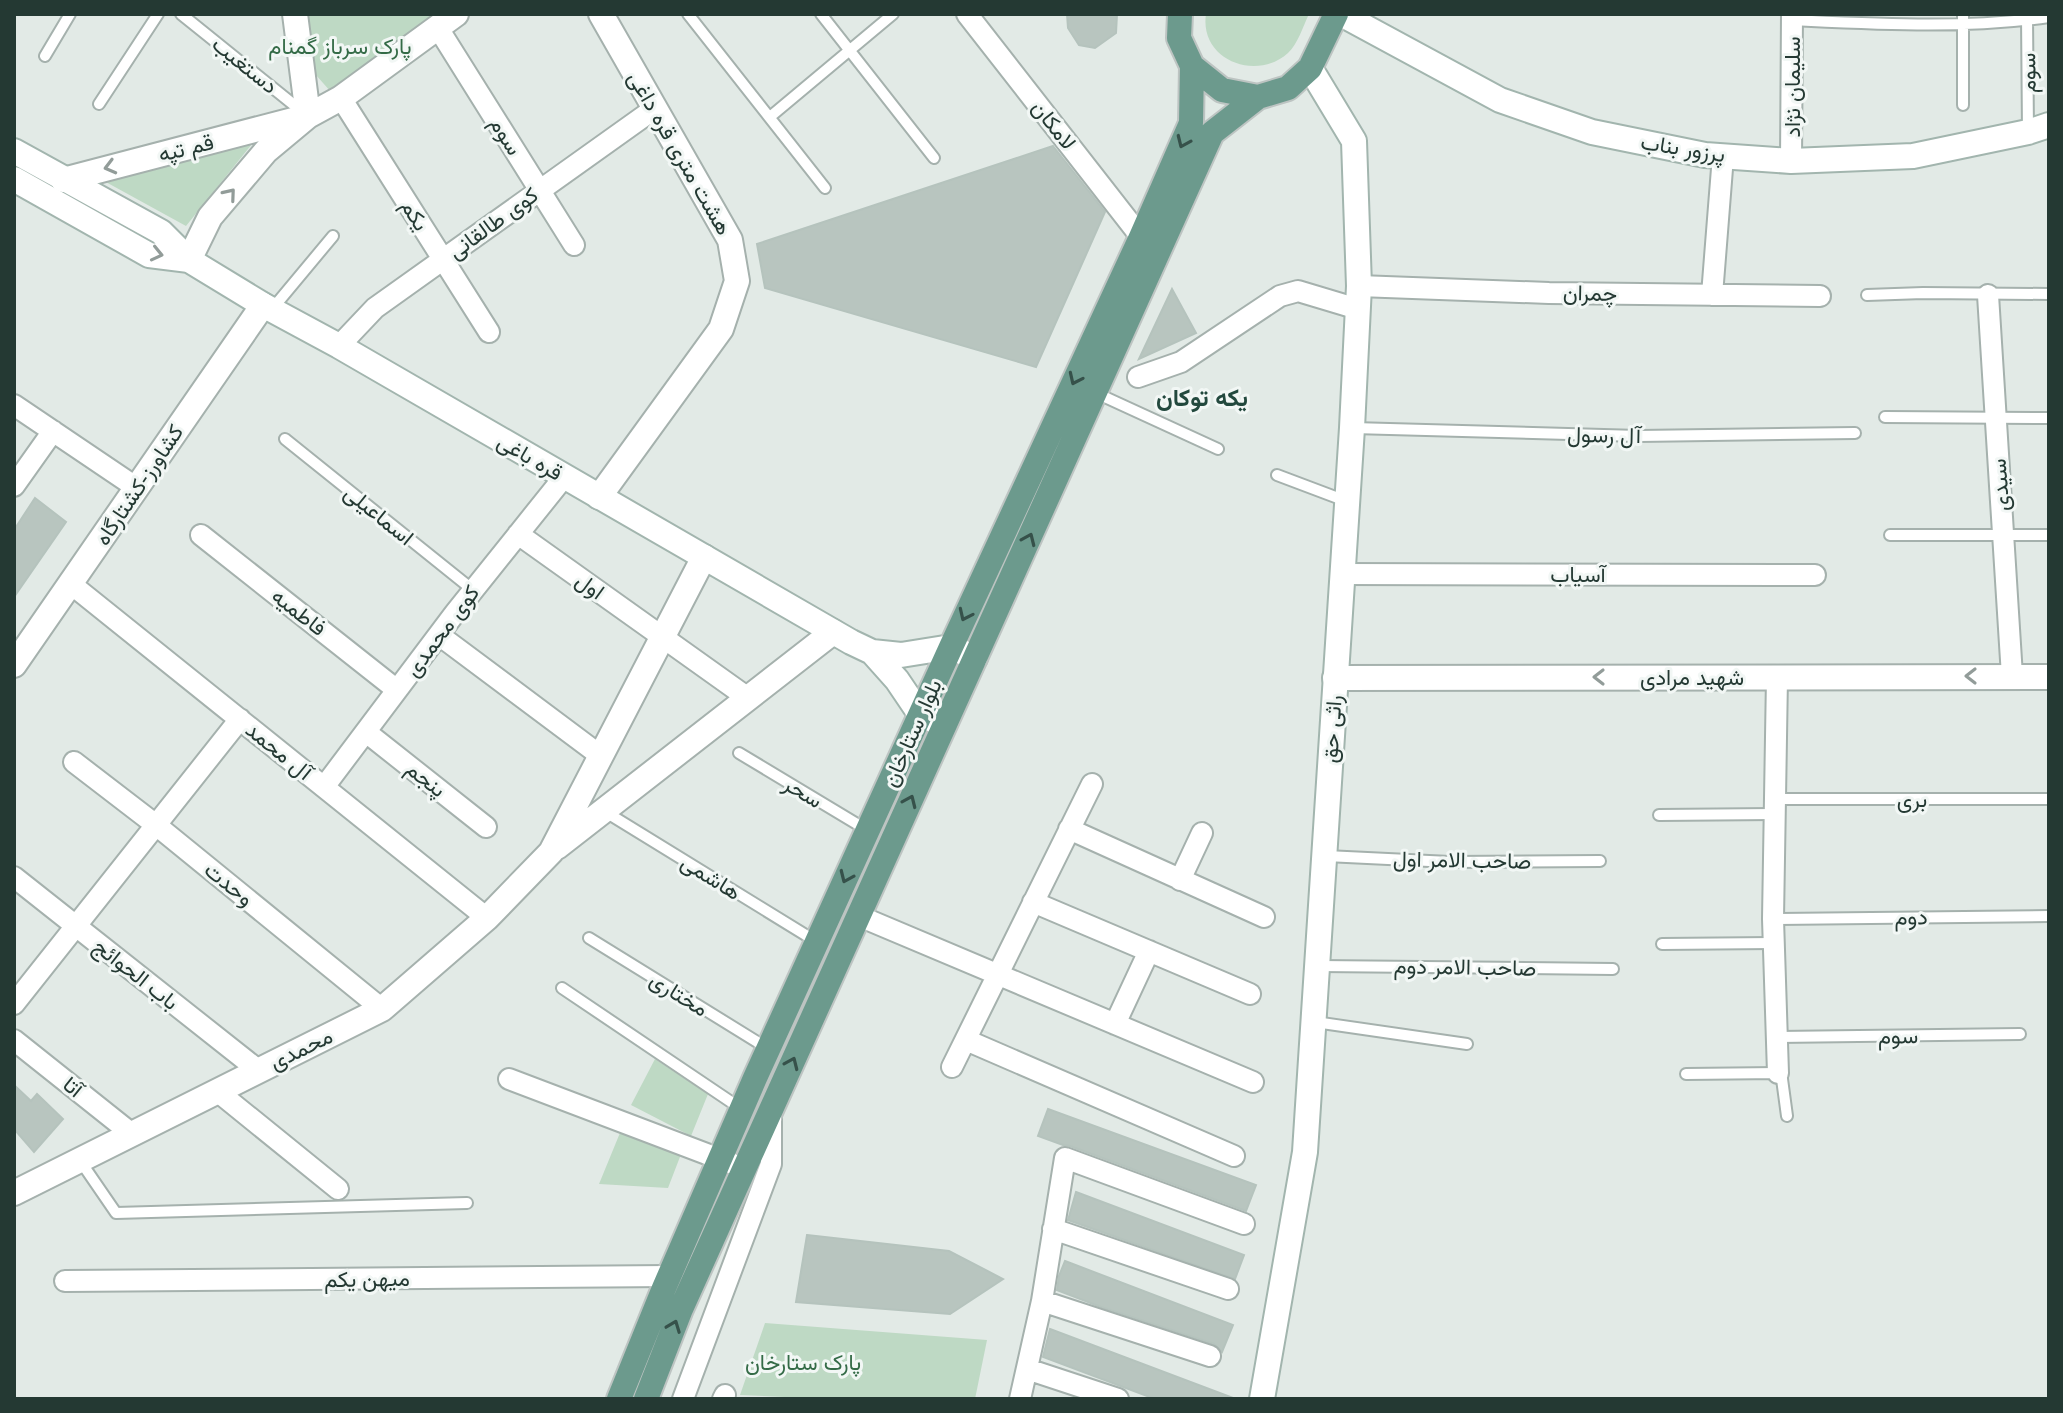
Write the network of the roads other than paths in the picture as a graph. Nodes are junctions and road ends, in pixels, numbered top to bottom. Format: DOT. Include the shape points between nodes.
graph roads {
  1 [pos="70,14"];
  2 [pos="158,14"];
  3 [pos="181,14"];
  4 [pos="295,14"];
  5 [pos="688,14"];
  6 [pos="821,14"];
  7 [pos="893,14"];
  8 [pos="967,14"];
  9 [pos="1180,14"];
  10 [pos="1338,14"];
  11 [pos="604,15"];
  12 [pos="1792,17"];
  13 [pos="2027,17"];
  14 [pos="2049,17"];
  15 [pos="1963,18"];
  16 [pos="447,21"];
  17 [pos="850,51"];
  18 [pos="45,56"];
  19 [pos="1192,66"];
  20 [pos="1310,68"];
  21 [pos="1258,97"];
  22 [pos="341,98"];
  23 [pos="99,104"];
  24 [pos="1963,105"];
  25 [pos="654,109"];
  26 [pos="308,116"];
  27 [pos="771,116"];
  28 [pos="2039,129"];
  29 [pos="14,151"];
  30 [pos="1723,156"];
  31 [pos="934,158"];
  32 [pos="1791,161"];
  33 [pos="14,179"];
  34 [pos="63,180"];
  35 [pos="825,188"];
  36 [pos="539,190"];
  37 [pos="333,236"];
  38 [pos="1141,237"];
  39 [pos="574,245"];
  40 [pos="443,259"];
  41 [pos="189,260"];
  42 [pos="2049,294"];
  43 [pos="1712,295"];
  44 [pos="1867,295"];
  45 [pos="1988,295"];
  46 [pos="1820,296"];
  47 [pos="1359,297"];
  48 [pos="267,307"];
  49 [pos="489,332"];
  50 [pos="339,346"];
  51 [pos="1138,377"];
  52 [pos="1095,392"];
  53 [pos="14,405"];
  54 [pos="1885,417"];
  55 [pos="2049,418"];
  56 [pos="1996,419"];
  57 [pos="1352,428"];
  58 [pos="53,431"];
  59 [pos="1855,433"];
  60 [pos="285,439"];
  61 [pos="1218,449"];
  62 [pos="1277,475"];
  63 [pos="564,477"];
  64 [pos="14,486"];
  65 [pos="137,488"];
  66 [pos="599,497"];
  67 [pos="1346,501"];
  68 [pos="518,534"];
  69 [pos="201,535"];
  70 [pos="1890,535"];
  71 [pos="2003,535"];
  72 [pos="2049,535"];
  73 [pos="704,557"];
  74 [pos="1341,574"];
  75 [pos="1815,575"];
  76 [pos="71,584"];
  77 [pos="473,590"];
  78 [pos="833,632"];
  79 [pos="439,635"];
  80 [pos="662,638"];
  81 [pos="951,647"];
  82 [pos="872,652"];
  83 [pos="975,658"];
  84 [pos="14,665"];
  85 [pos="2012,676"];
  86 [pos="1777,677"];
  87 [pos="2049,677"];
  88 [pos="1335,678"];
  89 [pos="397,690"];
  90 [pos="748,698"];
  91 [pos="920,714"];
  92 [pos="240,719"];
  93 [pos="943,725"];
  94 [pos="366,732"];
  95 [pos="739,753"];
  96 [pos="601,756"];
  97 [pos="74,762"];
  98 [pos="1092,784"];
  99 [pos="324,787"];
  100 [pos="2049,799"];
  101 [pos="1774,807"];
  102 [pos="604,811"];
  103 [pos="1659,815"];
  104 [pos="156,825"];
  105 [pos="486,827"];
  106 [pos="1069,829"];
  107 [pos="867,830"];
  108 [pos="1202,833"];
  109 [pos="551,852"];
  110 [pos="1324,856"];
  111 [pos="1600,861"];
  112 [pos="14,877"];
  113 [pos="1180,880"];
  114 [pos="1033,902"];
  115 [pos="859,916"];
  116 [pos="2049,916"];
  117 [pos="1264,917"];
  118 [pos="487,918"];
  119 [pos="1773,919"];
  120 [pos="75,927"];
  121 [pos="589,938"];
  122 [pos="817,942"];
  123 [pos="1773,943"];
  124 [pos="1662,944"];
  125 [pos="1149,951"];
  126 [pos="1317,966"];
  127 [pos="1613,969"];
  128 [pos="997,975"];
  129 [pos="562,988"];
  130 [pos="1250,994"];
  131 [pos="14,1004"];
  132 [pos="382,1009"];
  133 [pos="1313,1022"];
  134 [pos="1115,1024"];
  135 [pos="2020,1034"];
  136 [pos="1775,1037"];
  137 [pos="14,1040"];
  138 [pos="966,1040"];
  139 [pos="1467,1044"];
  140 [pos="768,1049"];
  141 [pos="952,1067"];
  142 [pos="258,1070"];
  143 [pos="1778,1073"];
  144 [pos="1686,1074"];
  145 [pos="509,1079"];
  146 [pos="1253,1082"];
  147 [pos="217,1091"];
  148 [pos="742,1109"];
  149 [pos="771,1109"];
  150 [pos="1787,1116"];
  151 [pos="132,1134"];
  152 [pos="1234,1156"];
  153 [pos="720,1159"];
  154 [pos="80,1160"];
  155 [pos="744,1168"];
  156 [pos="338,1189"];
  157 [pos="14,1193"];
  158 [pos="467,1203"];
  159 [pos="1244,1224"];
  160 [pos="1053,1229"];
  161 [pos="670,1276"];
  162 [pos="65,1281"];
  163 [pos="1228,1289"];
  164 [pos="1042,1301"];
  165 [pos="1210,1356"];
  166 [pos="1027,1369"];
  167 [pos="619,1399"];
  168 [pos="646,1399"];
  169 [pos="683,1399"];
  170 [pos="1020,1399"];
  171 [pos="1118,1399"];
  172 [pos="1262,1399"];
  1 -- 18 [label="lane"];
  2 -- 23 [label="lane"];
  3 -- 26 [label="lane, دستغیب"];
  4 -- 26 [label="street"];
  5 -- 27 [label="lane"];
  6 -- 17 [label="lane"];
  7 -- 17 [label="lane"];
  8 -- 38 [label="street, لامکان"];
  9 -- 19 [label="main road" via="1179,38"];
  10 -- 20 [label="main road"];
  10 -- 30 [label="street, پرزور بناب" via="1500,100 1592,132"];
  11 -- 25 [label="street, هشت متری قره داغی"];
  12 -- 15 [label="lane" via="1907,25"];
  12 -- 32 [label="street, سلیمان نژاد"];
  13 -- 14 [label="lane"];
  13 -- 15 [label="lane"];
  13 -- 28 [label="lane, سوم"];
  15 -- 24 [label="lane"];
  16 -- 22 [label="street, قم تپه"];
  16 -- 36 [label="street, سوم"];
  17 -- 27 [label="lane"];
  17 -- 31 [label="lane"];
  19 -- 21 [label="main road" via="1222,90"];
  19 -- 38 [label="main road, بلوار ستارخان, one-way" via="1191,123"];
  20 -- 21 [label="main road, بلوار ستارخان" via="1288,88"];
  20 -- 47 [label="street, راثی حق" via="1354,141"];
  21 -- 52 [label="main road, بلوار ستارخان" via="1212,133"];
  22 -- 26 [label="street, قم تپه"];
  22 -- 40 [label="street, یکم"];
  25 -- 36 [label="street, کوی طالقانی"];
  25 -- 66 [label="street, هشت متری قره داغی" via="730,240 737,281 721,329"];
  26 -- 34 [label="street, قم تپه, one-way"];
  41 -- 26 [label="street, قم تپه, one-way" via="210,217 266,151"];
  27 -- 35 [label="lane"];
  28 -- 32 [label="street, پرزور بناب" via="1913,156"];
  29 -- 34 [label="street"];
  30 -- 32 [label="street, پرزور بناب"];
  30 -- 43 [label="street"];
  33 -- 41 [label="street, one-way" via="149,255"];
  34 -- 41 [label="street" via="161,232"];
  36 -- 39 [label="street, سوم"];
  36 -- 40 [label="street, کوی طالقانی"];
  37 -- 48 [label="lane"];
  38 -- 81 [label="main road, بلوار ستارخان, one-way"];
  40 -- 49 [label="street, یکم"];
  40 -- 50 [label="street, کوی طالقانی" via="375,308"];
  41 -- 48 [label="street, قره باغی"];
  42 -- 45 [label="lane"];
  43 -- 46 [label="street, چمران"];
  43 -- 47 [label="street, چمران"];
  44 -- 45 [label="lane"];
  45 -- 56 [label="street, سیدی"];
  47 -- 51 [label="street, چمران" via="1298,291 1280,296 1181,362"];
  47 -- 57 [label="street, راثی حق"];
  48 -- 50 [label="street, قره باغی"];
  48 -- 65 [label="street, کشاورز-کشتارگاه"];
  50 -- 63 [label="street, قره باغی"];
  52 -- 61 [label="lane"];
  83 -- 52 [label="main road, بلوار ستارخان, one-way"];
  53 -- 58 [label="street"];
  54 -- 56 [label="lane"];
  55 -- 56 [label="lane"];
  56 -- 71 [label="street, سیدی"];
  57 -- 59 [label="lane, آل رسول" via="1639,436"];
  57 -- 67 [label="street, راثی حق"];
  58 -- 64 [label="street"];
  58 -- 65 [label="street"];
  60 -- 77 [label="lane, اسماعیلی"];
  62 -- 67 [label="lane"];
  63 -- 66 [label="street, قره باغی"];
  63 -- 68 [label="street, کوی محمدی"];
  65 -- 76 [label="street, کشاورز-کشتارگاه"];
  66 -- 73 [label="street, قره باغی"];
  67 -- 74 [label="street, راثی حق"];
  68 -- 77 [label="street, کوی محمدی"];
  68 -- 80 [label="street, اول"];
  69 -- 89 [label="street, فاطمیه"];
  70 -- 71 [label="lane"];
  71 -- 72 [label="lane"];
  71 -- 85 [label="street, سیدی"];
  73 -- 78 [label="street, قره باغی"];
  73 -- 80 [label="street, محمدی"];
  74 -- 75 [label="street, آسیاب"];
  74 -- 88 [label="street, راثی حق"];
  76 -- 84 [label="street, کشاورز-کشتارگاه"];
  76 -- 92 [label="street, آل محمد"];
  77 -- 79 [label="street, کوی محمدی"];
  78 -- 82 [label="street, قره باغی"];
  78 -- 90 [label="street, محمدی"];
  79 -- 89 [label="street, کوی محمدی"];
  79 -- 96 [label="street"];
  80 -- 90 [label="street, اول"];
  80 -- 96 [label="street, محمدی"];
  81 -- 82 [label="street, قره باغی" via="901,655"];
  81 -- 83 [label="street"];
  81 -- 91 [label="main road, بلوار ستارخان"];
  82 -- 91 [label="street, قره باغی"];
  83 -- 93 [label="main road, بلوار ستارخان"];
  85 -- 86 [label="street, شهید مرادی, one-way"];
  85 -- 87 [label="street, شهید مرادی"];
  86 -- 88 [label="street, شهید مرادی, one-way"];
  86 -- 101 [label="street"];
  88 -- 110 [label="street, راثی حق"];
  89 -- 94 [label="street, کوی محمدی"];
  90 -- 102 [label="street, محمدی"];
  91 -- 93 [label="street"];
  91 -- 107 [label="main road, بلوار ستارخان"];
  92 -- 99 [label="street, آل محمد"];
  92 -- 104 [label="street"];
  115 -- 93 [label="main road, بلوار ستارخان, one-way"];
  94 -- 99 [label="street, کوی محمدی"];
  94 -- 105 [label="street, پنجم"];
  95 -- 107 [label="lane, سحر"];
  96 -- 109 [label="street, محمدی"];
  97 -- 104 [label="street, وحدت"];
  98 -- 106 [label="street"];
  99 -- 118 [label="street, آل محمد"];
  100 -- 101 [label="lane, بری"];
  101 -- 103 [label="lane, بری"];
  101 -- 119 [label="street"];
  102 -- 109 [label="street, محمدی"];
  102 -- 122 [label="lane, هاشمی"];
  104 -- 120 [label="street"];
  104 -- 132 [label="street, وحدت"];
  106 -- 113 [label="street"];
  106 -- 114 [label="street"];
  107 -- 122 [label="main road, بلوار ستارخان, one-way"];
  108 -- 113 [label="street"];
  109 -- 118 [label="street, محمدی"];
  110 -- 111 [label="lane, صاحب الامر اول"];
  110 -- 126 [label="street, راثی حق"];
  112 -- 120 [label="street, باب الحوائج"];
  113 -- 117 [label="street"];
  114 -- 125 [label="street"];
  114 -- 128 [label="street"];
  115 -- 128 [label="street"];
  149 -- 115 [label="main road, بلوار ستارخان, one-way"];
  116 -- 119 [label="lane, دوم"];
  118 -- 132 [label="street, محمدی"];
  119 -- 123 [label="street"];
  120 -- 131 [label="street"];
  120 -- 142 [label="street, باب الحوائج"];
  121 -- 140 [label="lane, مختاری"];
  122 -- 140 [label="main road, بلوار ستارخان"];
  123 -- 124 [label="lane"];
  123 -- 136 [label="street"];
  125 -- 130 [label="street"];
  125 -- 134 [label="street"];
  126 -- 127 [label="lane, صاحب الامر دوم"];
  126 -- 133 [label="street, راثی حق"];
  128 -- 134 [label="street"];
  128 -- 138 [label="street"];
  129 -- 148 [label="lane"];
  132 -- 142 [label="street, محمدی"];
  133 -- 139 [label="lane"];
  133 -- 172 [label="street, راثی حق" via="1305,1152"];
  134 -- 146 [label="street"];
  135 -- 136 [label="lane, سوم"];
  136 -- 143 [label="street"];
  137 -- 151 [label="street, آتا"];
  138 -- 141 [label="street"];
  138 -- 152 [label="street"];
  140 -- 148 [label="main road, بلوار ستارخان"];
  142 -- 147 [label="street, محمدی"];
  143 -- 144 [label="lane"];
  143 -- 150 [label="lane"];
  145 -- 153 [label="street"];
  147 -- 151 [label="street, محمدی"];
  147 -- 156 [label="street"];
  148 -- 153 [label="main road, بلوار ستارخان"];
  149 -- 155 [label="main road, بلوار ستارخان"];
  149 -- 169 [label="street" via="771,1164"];
  151 -- 154 [label="street, محمدی"];
  153 -- 155 [label="street"];
  153 -- 161 [label="main road, بلوار ستارخان"];
  154 -- 157 [label="street, محمدی"];
  154 -- 158 [label="lane" via="116,1213"];
  168 -- 155 [label="main road, بلوار ستارخان, one-way"];
  159 -- 160 [label="street" via="1065,1158"];
  160 -- 163 [label="street"];
  160 -- 164 [label="street"];
  161 -- 162 [label="street, میهن یکم"];
  161 -- 167 [label="main road, بلوار ستارخان"];
  164 -- 165 [label="street"];
  164 -- 166 [label="street"];
  166 -- 170 [label="street"];
  166 -- 171 [label="street"];
}
